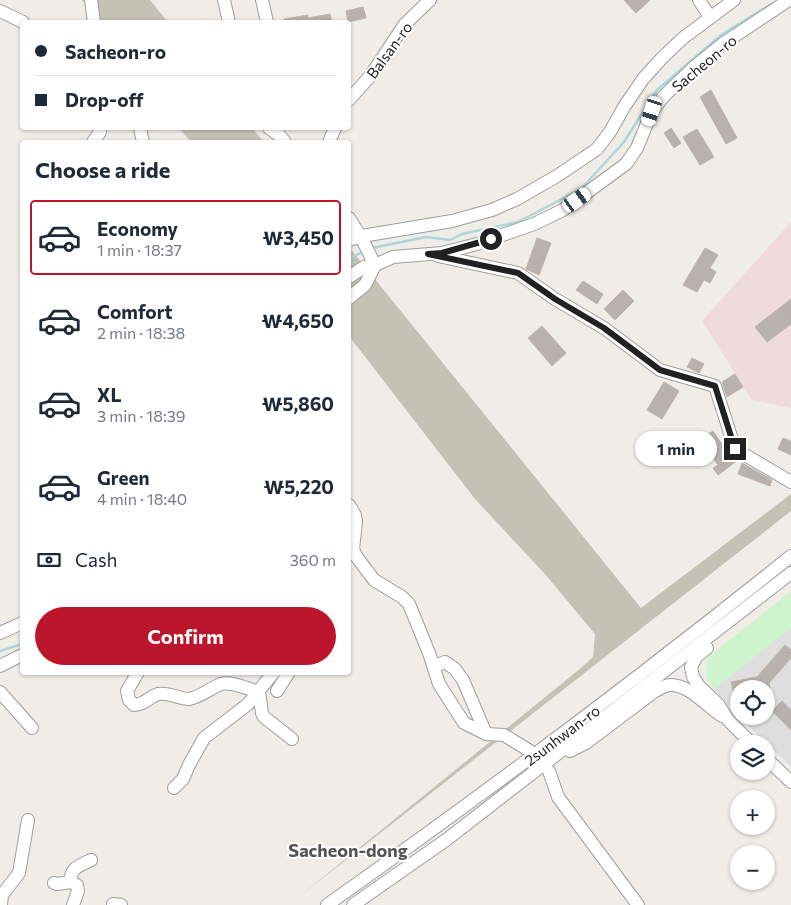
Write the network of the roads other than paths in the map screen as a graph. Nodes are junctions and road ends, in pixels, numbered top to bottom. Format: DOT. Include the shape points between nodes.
graph roads {
  1 [pos="91,0"];
  2 [pos="224,0"];
  3 [pos="262,0"];
  4 [pos="430,0"];
  5 [pos="699,0"];
  6 [pos="734,0"];
  7 [pos="789,0"];
  8 [pos="0,11"];
  9 [pos="710,17"];
  10 [pos="94,20"];
  11 [pos="229,20"];
  12 [pos="267,20"];
  13 [pos="20,21"];
  14 [pos="351,98"];
  15 [pos="274,130"];
  16 [pos="283,140"];
  17 [pos="351,223"];
  18 [pos="357,239"];
  19 [pos="428,254"];
  20 [pos="373,263"];
  21 [pos="351,275"];
  22 [pos="351,296"];
  23 [pos="791,482"];
  24 [pos="351,511"];
  25 [pos="791,556"];
  26 [pos="352,559"];
  27 [pos="791,573"];
  28 [pos="20,624"];
  29 [pos="0,633"];
  30 [pos="20,656"];
  31 [pos="0,666"];
  32 [pos="434,666"];
  33 [pos="136,675"];
  34 [pos="272,675"];
  35 [pos="287,675"];
  36 [pos="277,691"];
  37 [pos="0,692"];
  38 [pos="259,692"];
  39 [pos="728,720"];
  40 [pos="32,728"];
  41 [pos="486,734"];
  42 [pos="743,735"];
  43 [pos="292,739"];
  44 [pos="530,751"];
  45 [pos="775,767"];
  46 [pos="545,769"];
  47 [pos="791,782"];
  48 [pos="174,788"];
  49 [pos="28,820"];
  50 [pos="91,860"];
  51 [pos="54,882"];
  52 [pos="71,882"];
  53 [pos="0,905"];
  54 [pos="73,905"];
  55 [pos="327,905"];
  56 [pos="353,905"];
  57 [pos="638,905"];
  1 -- 10 [label="street"];
  2 -- 11 [label="street"];
  3 -- 12 [label="street"];
  4 -- 14 [label="street, Balsan-ro" via="404,24 371,76"];
  5 -- 9 [label="street"];
  6 -- 9 [label="street"];
  7 -- 19 [label="street, Sacheon-ro" via="693,68 652,111 637,148 626,164 592,190 563,210 534,224 477,244"];
  8 -- 13 [label="street"];
  9 -- 18 [label="street" via="683,38 643,80 597,149 557,176 492,210"];
  15 -- 16 [label="street"];
  17 -- 18 [label="street"];
  18 -- 20 [label="street"];
  19 -- 20 [label="street, Sacheon-ro" via="393,257"];
  19 -- 23 [label="street" via="518,273 604,328 660,370 715,386 735,449"];
  20 -- 21 [label="street, Sacheon-ro"];
  20 -- 22 [label="street" via="365,285"];
  24 -- 26 [label="street" via="356,522"];
  25 -- 55 [label="street, 2sunhwan-ro" via="566,732 435,830"];
  26 -- 32 [label="street" via="374,580 409,604"];
  27 -- 39 [label="street" via="697,656 691,668 699,686 718,704"];
  27 -- 46 [label="street, 2sunhwan-ro"];
  28 -- 29 [label="street"];
  30 -- 31 [label="street"];
  32 -- 41 [label="street" via="440,684 464,723"];
  32 -- 41 [label="street" via="445,662 455,669"];
  33 -- 38 [label="street" via="127,691 134,705 158,694 196,698 221,684"];
  34 -- 38 [label="street"];
  35 -- 36 [label="street"];
  37 -- 40 [label="street"];
  38 -- 43 [label="street" via="264,717"];
  38 -- 48 [label="street" via="204,738 184,779"];
  39 -- 42 [label="street"];
  39 -- 46 [label="street" via="709,709 690,690 668,685"];
  41 -- 44 [label="street" via="504,735"];
  45 -- 47 [label="street"];
  46 -- 56 [label="street, 2sunhwan-ro"];
  46 -- 57 [label="street" via="558,797"];
  49 -- 53 [label="street" via="19,874 2,895"];
  50 -- 52 [label="street" via="76,867"];
  51 -- 52 [label="street"];
  52 -- 54 [label="street" via="78,888"];
}
